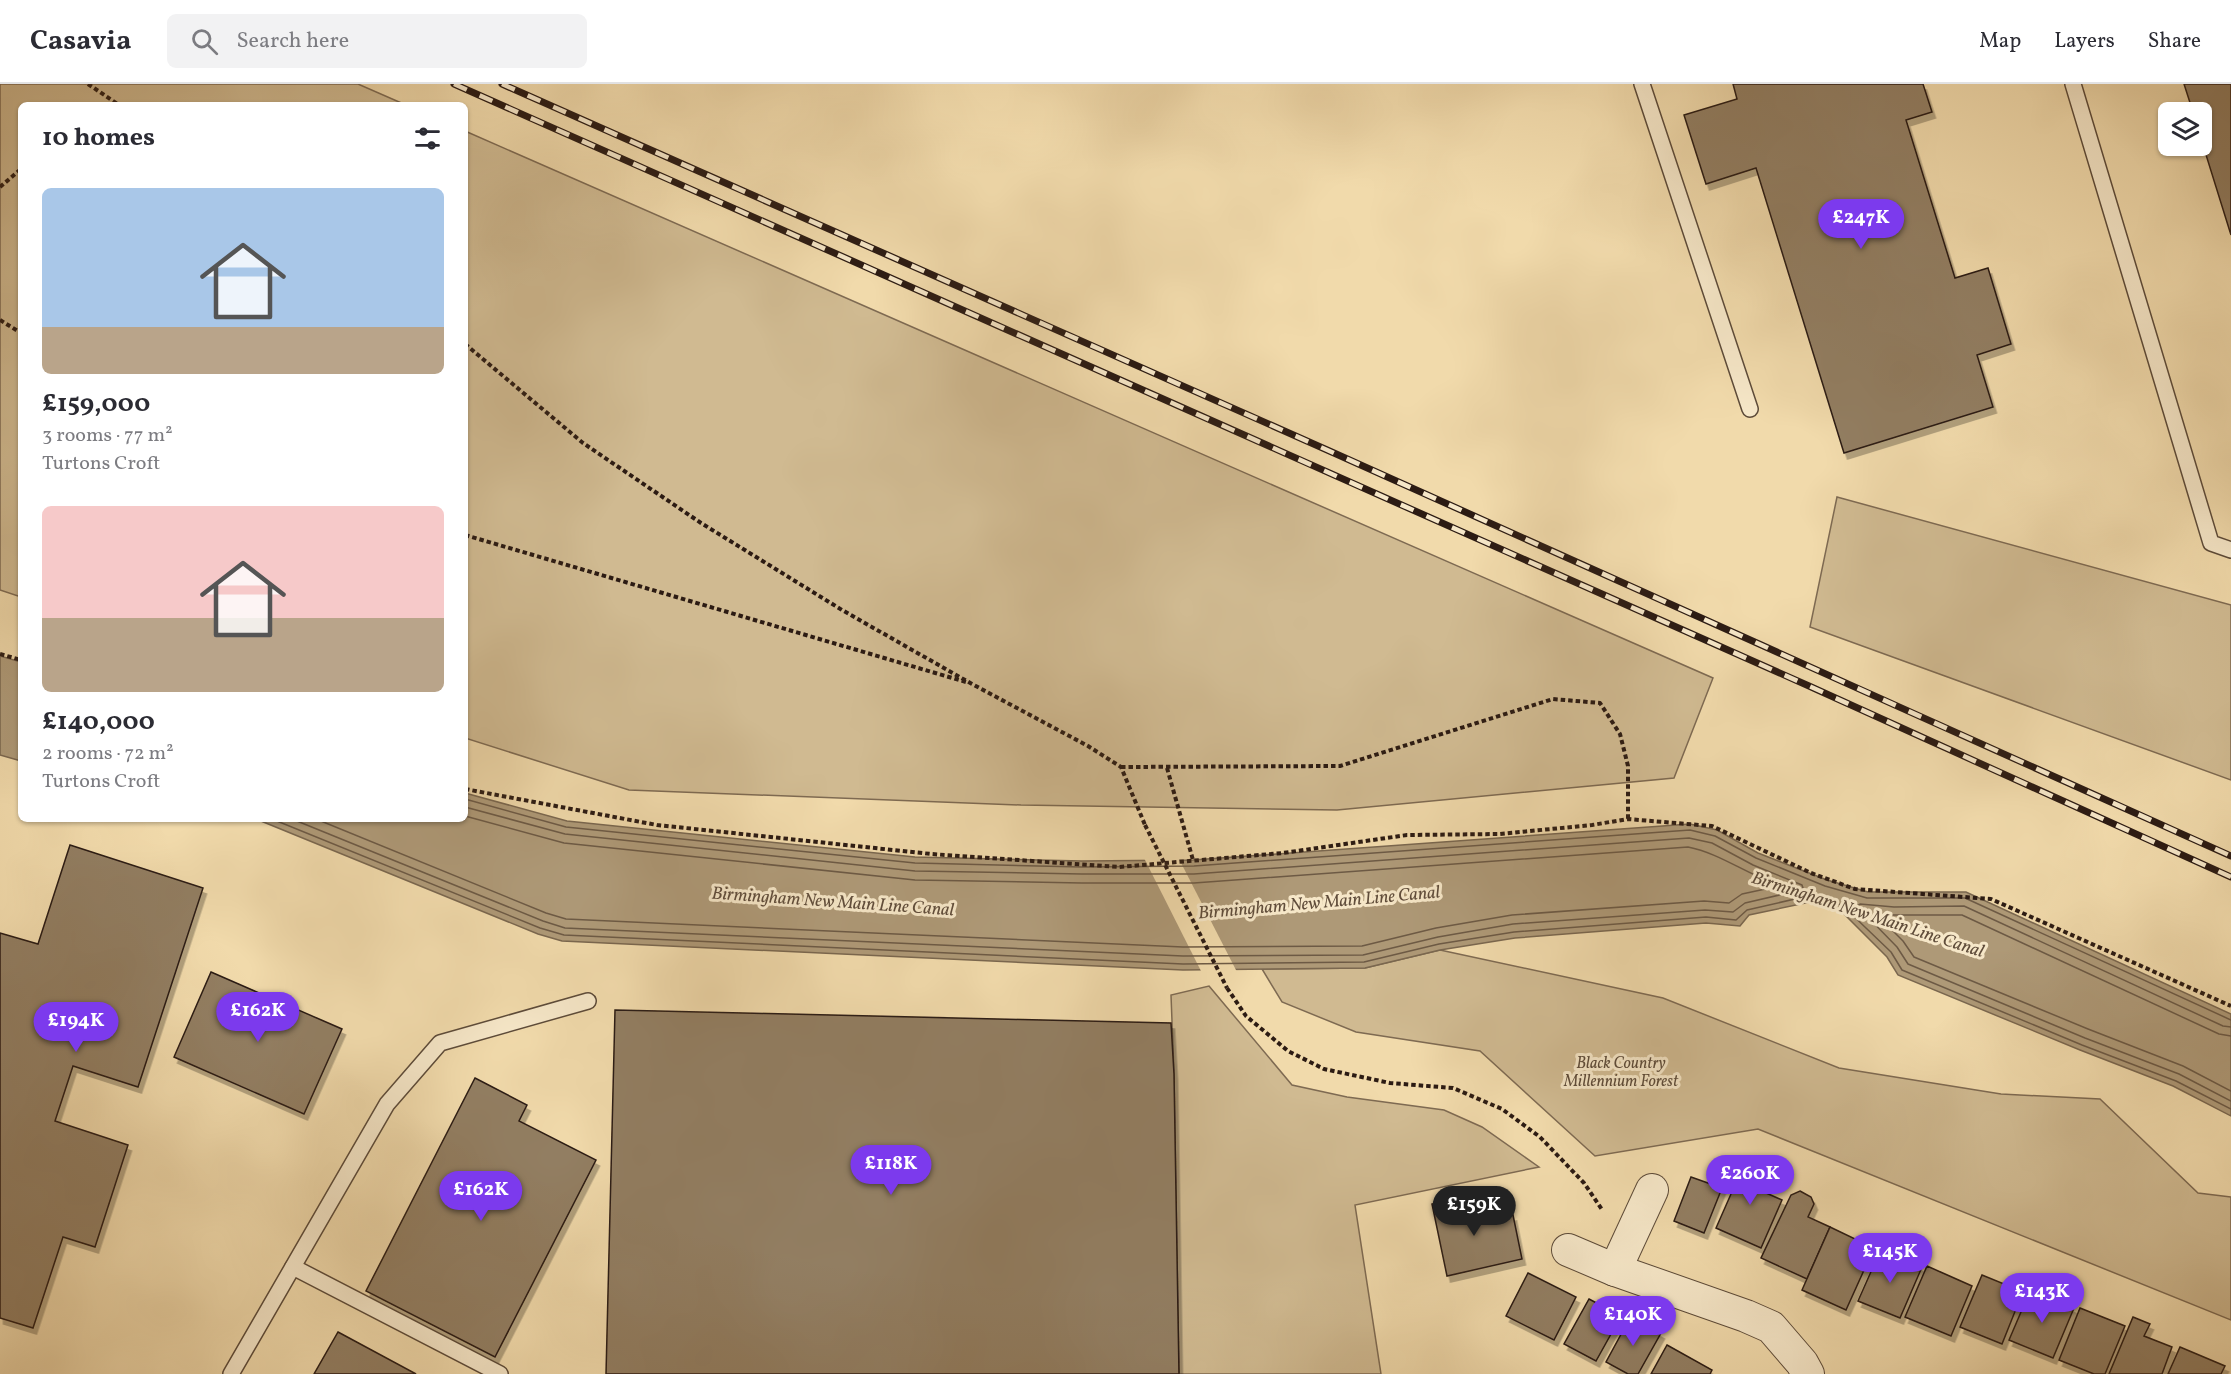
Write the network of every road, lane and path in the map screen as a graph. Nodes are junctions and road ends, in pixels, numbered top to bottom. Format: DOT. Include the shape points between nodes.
graph roads {
  1 [pos="88,84"];
  2 [pos="1642,84"];
  3 [pos="2073,84"];
  4 [pos="115,102"];
  5 [pos="18,172"];
  6 [pos="0,187"];
  7 [pos="0,320"];
  8 [pos="18,331"];
  9 [pos="468,347"];
  10 [pos="1750,408"];
  11 [pos="468,536"];
  12 [pos="2231,550"];
  13 [pos="0,654"];
  14 [pos="18,659"];
  15 [pos="972,684"];
  16 [pos="1121,767"];
  17 [pos="1167,768"];
  18 [pos="468,790"];
  19 [pos="1628,819"];
  20 [pos="1193,860"];
  21 [pos="588,1001"];
  22 [pos="2231,1006"];
  23 [pos="1652,1190"];
  24 [pos="1568,1250"];
  25 [pos="1621,1258"];
  26 [pos="293,1267"];
  27 [pos="231,1374"];
  28 [pos="500,1374"];
  29 [pos="1808,1374"];
  1 -- 4 [label="path"];
  2 -- 10 [label="lane"];
  3 -- 12 [label="lane" via="2211,543"];
  5 -- 6 [label="path"];
  7 -- 8 [label="path"];
  9 -- 15 [label="path" via="583,443 701,523"];
  11 -- 15 [label="path"];
  13 -- 14 [label="path"];
  15 -- 16 [label="path"];
  16 -- 17 [label="path"];
  16 -- 25 [label="path, bridge" via="1145,825 1227,988 1246,1016 1288,1051 1324,1069 1390,1083 1453,1088 1502,1109 1540,1137 1584,1183"];
  17 -- 19 [label="path" via="1340,766 1553,699 1600,703 1620,734 1628,766"];
  17 -- 20 [label="path"];
  18 -- 20 [label="path" via="657,825 931,854 1119,867"];
  19 -- 20 [label="path" via="1500,834 1407,835 1283,853"];
  19 -- 22 [label="path" via="1712,826 1811,873 1855,889 1991,899"];
  21 -- 26 [label="lane" via="440,1043 387,1104"];
  23 -- 25 [label="street"];
  24 -- 25 [label="street"];
  25 -- 29 [label="street" via="1771,1327"];
  26 -- 27 [label="lane"];
  26 -- 28 [label="lane"];
}
